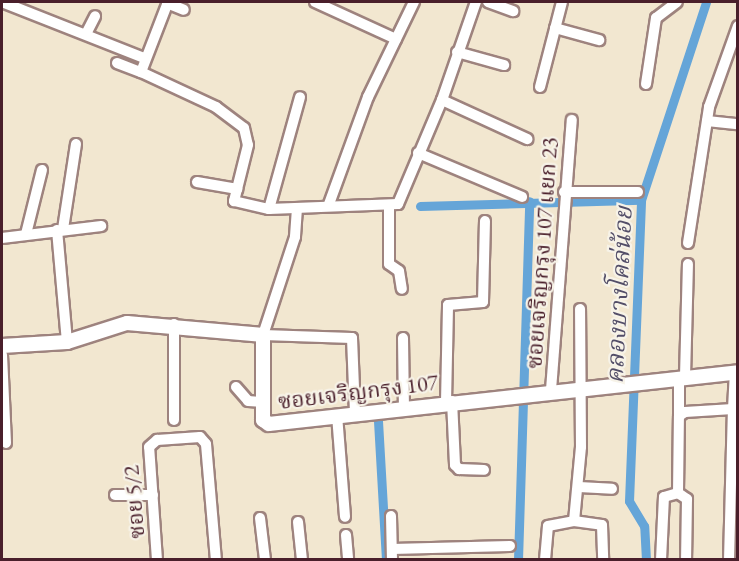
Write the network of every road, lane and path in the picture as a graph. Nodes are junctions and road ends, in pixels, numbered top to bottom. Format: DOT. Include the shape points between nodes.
graph roads {
  1 [pos="2,2"];
  2 [pos="168,2"];
  3 [pos="315,2"];
  4 [pos="414,2"];
  5 [pos="476,2"];
  6 [pos="488,2"];
  7 [pos="562,2"];
  8 [pos="676,2"];
  9 [pos="184,10"];
  10 [pos="513,11"];
  11 [pos="96,16"];
  12 [pos="738,26"];
  13 [pos="555,28"];
  14 [pos="86,34"];
  15 [pos="396,39"];
  16 [pos="599,40"];
  17 [pos="457,52"];
  18 [pos="144,58"];
  19 [pos="117,63"];
  20 [pos="504,66"];
  21 [pos="141,72"];
  22 [pos="646,84"];
  23 [pos="540,87"];
  24 [pos="300,97"];
  25 [pos="442,100"];
  26 [pos="572,120"];
  27 [pos="707,121"];
  28 [pos="738,124"];
  29 [pos="527,139"];
  30 [pos="76,144"];
  31 [pos="418,153"];
  32 [pos="42,170"];
  33 [pos="197,182"];
  34 [pos="237,189"];
  35 [pos="638,192"];
  36 [pos="564,196"];
  37 [pos="522,197"];
  38 [pos="329,204"];
  39 [pos="389,205"];
  40 [pos="297,208"];
  41 [pos="269,209"];
  42 [pos="485,221"];
  43 [pos="101,226"];
  44 [pos="60,230"];
  45 [pos="26,234"];
  46 [pos="2,238"];
  47 [pos="688,243"];
  48 [pos="687,264"];
  49 [pos="402,289"];
  50 [pos="580,309"];
  51 [pos="174,324"];
  52 [pos="263,334"];
  53 [pos="403,338"];
  54 [pos="67,342"];
  55 [pos="2,346"];
  56 [pos="2,355"];
  57 [pos="736,372"];
  58 [pos="682,377"];
  59 [pos="236,387"];
  60 [pos="579,387"];
  61 [pos="551,390"];
  62 [pos="264,402"];
  63 [pos="449,402"];
  64 [pos="404,407"];
  65 [pos="733,409"];
  66 [pos="355,413"];
  67 [pos="336,415"];
  68 [pos="679,416"];
  69 [pos="174,420"];
  70 [pos="6,443"];
  71 [pos="484,470"];
  72 [pos="579,487"];
  73 [pos="612,489"];
  74 [pos="678,493"];
  75 [pos="116,495"];
  76 [pos="153,495"];
  77 [pos="391,516"];
  78 [pos="345,517"];
  79 [pos="260,518"];
  80 [pos="574,521"];
  81 [pos="298,522"];
  82 [pos="346,535"];
  83 [pos="510,546"];
  84 [pos="392,554"];
  85 [pos="157,560"];
  86 [pos="216,560"];
  87 [pos="265,560"];
  88 [pos="302,560"];
  89 [pos="348,560"];
  90 [pos="545,560"];
  91 [pos="603,560"];
  92 [pos="661,560"];
  93 [pos="686,560"];
  94 [pos="729,560"];
  1 -- 14 [label="street"];
  2 -- 9 [label="street"];
  2 -- 18 [label="street"];
  3 -- 15 [label="street"];
  4 -- 15 [label="street"];
  5 -- 17 [label="street"];
  6 -- 10 [label="street"];
  7 -- 13 [label="street"];
  8 -- 22 [label="street" via="656,18"];
  11 -- 14 [label="street"];
  12 -- 27 [label="street"];
  13 -- 16 [label="street"];
  13 -- 23 [label="street"];
  14 -- 18 [label="street"];
  15 -- 38 [label="street" via="369,97"];
  17 -- 20 [label="street"];
  17 -- 25 [label="street"];
  18 -- 21 [label="street"];
  19 -- 21 [label="street"];
  21 -- 34 [label="street" via="216,107 244,128 248,145"];
  24 -- 41 [label="street"];
  25 -- 29 [label="street"];
  25 -- 31 [label="street"];
  26 -- 36 [label="street, ซอยเจริญกรุง 107 แยก 23"];
  27 -- 28 [label="street"];
  27 -- 47 [label="street"];
  30 -- 44 [label="street"];
  31 -- 37 [label="street"];
  31 -- 39 [label="street" via="401,200"];
  32 -- 45 [label="street"];
  33 -- 34 [label="street"];
  34 -- 41 [label="street" via="236,204"];
  35 -- 36 [label="street"];
  36 -- 61 [label="street, ซอยเจริญกรุง 107 แยก 23"];
  38 -- 39 [label="street"];
  38 -- 40 [label="street"];
  39 -- 49 [label="street" via="389,262 399,271"];
  40 -- 41 [label="street"];
  40 -- 52 [label="street" via="295,237"];
  42 -- 63 [label="street" via="483,302 448,304"];
  43 -- 44 [label="street"];
  44 -- 45 [label="street"];
  44 -- 54 [label="street"];
  45 -- 46 [label="street"];
  48 -- 58 [label="street"];
  50 -- 60 [label="street"];
  51 -- 52 [label="street"];
  51 -- 54 [label="street" via="127,323"];
  51 -- 69 [label="street"];
  52 -- 62 [label="street, ซอยเจริญกรุง 107"];
  52 -- 66 [label="street" via="352,338"];
  53 -- 64 [label="street"];
  54 -- 55 [label="street"];
  56 -- 70 [label="street"];
  57 -- 58 [label="street, ซอยเจริญกรุง 107"];
  57 -- 65 [label="street"];
  58 -- 60 [label="street, ซอยเจริญกรุง 107"];
  58 -- 68 [label="street"];
  59 -- 62 [label="street" via="248,401"];
  60 -- 61 [label="street, ซอยเจริญกรุง 107"];
  60 -- 72 [label="street"];
  61 -- 63 [label="street, ซอยเจริญกรุง 107"];
  62 -- 67 [label="street, ซอยเจริญกรุง 107" via="263,420 269,424"];
  63 -- 64 [label="street, ซอยเจริญกรุง 107"];
  63 -- 71 [label="street" via="455,465 459,469"];
  64 -- 66 [label="street, ซอยเจริญกรุง 107"];
  65 -- 68 [label="street" via="685,412"];
  65 -- 94 [label="street"];
  66 -- 67 [label="street, ซอยเจริญกรุง 107"];
  67 -- 78 [label="street"];
  68 -- 74 [label="street"];
  72 -- 73 [label="street"];
  72 -- 80 [label="street"];
  74 -- 92 [label="street" via="664,497"];
  74 -- 93 [label="street" via="687,499"];
  75 -- 76 [label="street"];
  76 -- 85 [label="street, ซอย 5/2"];
  76 -- 86 [label="street, ซอย 5/2" via="149,447 152,442 204,439"];
  77 -- 84 [label="street"];
  79 -- 87 [label="street"];
  80 -- 90 [label="street" via="548,526"];
  80 -- 91 [label="street" via="602,525"];
  81 -- 88 [label="street"];
  82 -- 89 [label="street"];
  83 -- 84 [label="street"];
}
